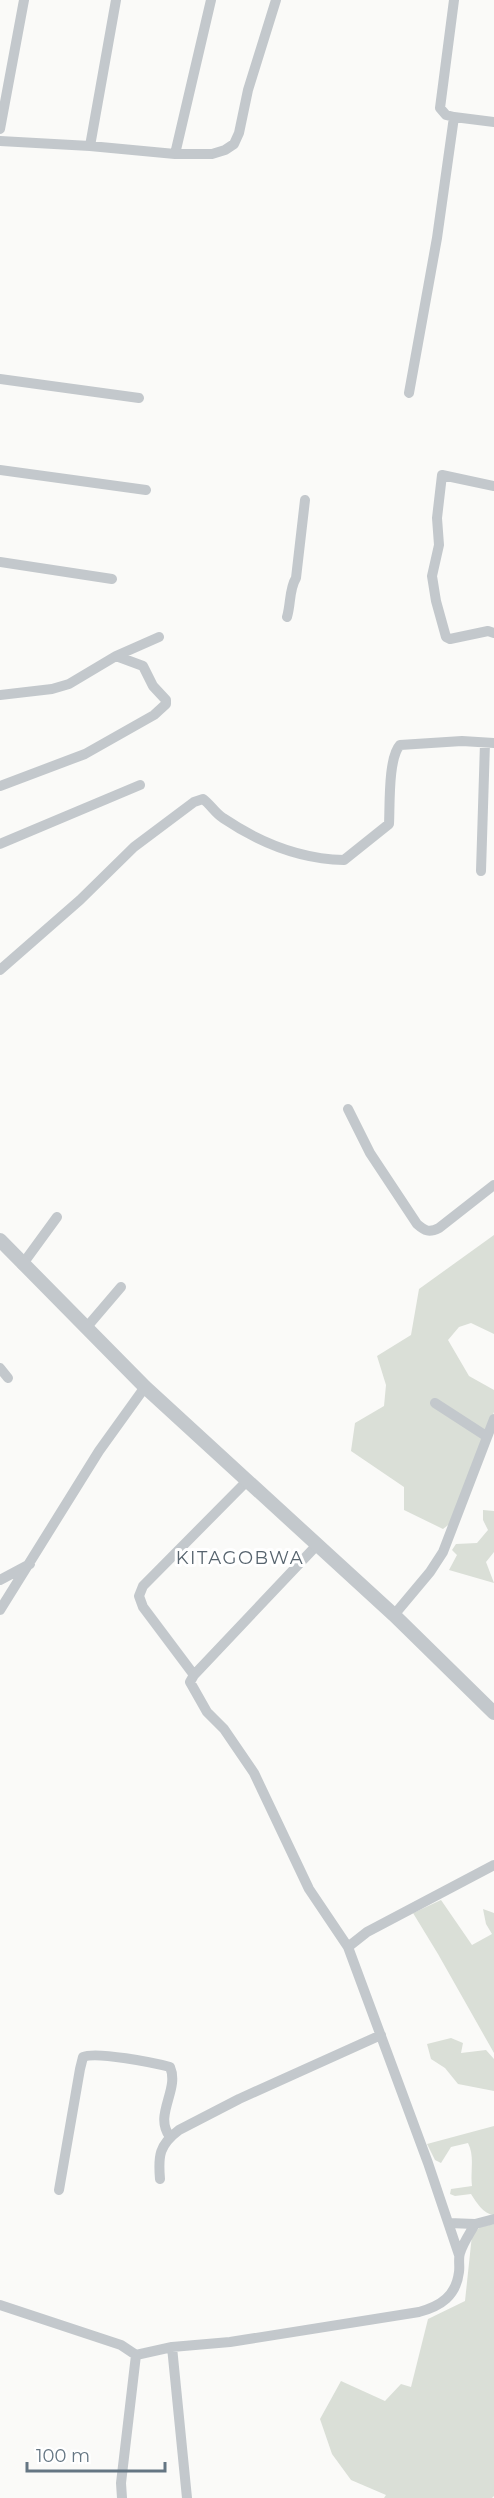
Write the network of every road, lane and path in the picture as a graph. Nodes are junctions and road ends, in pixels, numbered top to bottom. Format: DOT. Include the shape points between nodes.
graph roads {
  1 [pos="24,0"];
  2 [pos="116,0"];
  3 [pos="211,0"];
  4 [pos="276,0"];
  5 [pos="454,0"];
  6 [pos="454,117"];
  7 [pos="494,122"];
  8 [pos="0,129"];
  9 [pos="0,141"];
  10 [pos="90,146"];
  11 [pos="175,154"];
  12 [pos="0,379"];
  13 [pos="409,393"];
  14 [pos="139,398"];
  15 [pos="0,470"];
  16 [pos="494,486"];
  17 [pos="146,490"];
  18 [pos="304,500"];
  19 [pos="0,562"];
  20 [pos="112,579"];
  21 [pos="287,617"];
  22 [pos="494,633"];
  23 [pos="159,637"];
  24 [pos="116,656"];
  25 [pos="0,695"];
  26 [pos="489,743"];
  27 [pos="140,785"];
  28 [pos="0,786"];
  29 [pos="0,844"];
  30 [pos="481,871"];
  31 [pos="0,970"];
  32 [pos="348,1109"];
  33 [pos="494,1185"];
  34 [pos="57,1217"];
  35 [pos="0,1240"];
  36 [pos="22,1265"];
  37 [pos="121,1287"];
  38 [pos="86,1328"];
  39 [pos="0,1368"];
  40 [pos="8,1378"];
  41 [pos="145,1387"];
  42 [pos="435,1403"];
  43 [pos="494,1419"];
  44 [pos="486,1436"];
  45 [pos="246,1482"];
  46 [pos="317,1545"];
  47 [pos="30,1564"];
  48 [pos="0,1580"];
  49 [pos="0,1610"];
  50 [pos="394,1615"];
  51 [pos="194,1676"];
  52 [pos="494,1713"];
  53 [pos="494,1865"];
  54 [pos="348,1947"];
  55 [pos="381,2035"];
  56 [pos="170,2137"];
  57 [pos="160,2179"];
  58 [pos="59,2190"];
  59 [pos="494,2219"];
  60 [pos="449,2223"];
  61 [pos="474,2224"];
  62 [pos="459,2255"];
  63 [pos="0,2305"];
  64 [pos="172,2347"];
  65 [pos="136,2355"];
  66 [pos="122,2498"];
  67 [pos="188,2498"];
  1 -- 8 [label="street"];
  2 -- 10 [label="street"];
  3 -- 11 [label="street"];
  4 -- 11 [label="street" via="234,144 212,154"];
  5 -- 6 [label="street" via="440,108"];
  6 -- 7 [label="street"];
  6 -- 13 [label="street"];
  9 -- 10 [label="street"];
  10 -- 11 [label="street"];
  12 -- 14 [label="street"];
  15 -- 17 [label="street"];
  16 -- 22 [label="street" via="442,475 437,518 439,545 432,576 446,637"];
  18 -- 21 [label="street" via="296,578"];
  19 -- 20 [label="street"];
  23 -- 24 [label="street"];
  24 -- 25 [label="street" via="69,684"];
  24 -- 28 [label="street" via="143,666 166,704 154,715 85,754"];
  26 -- 30 [label="street"];
  26 -- 31 [label="street" via="400,745 393,761 389,824 344,860 284,850 224,819 203,799 194,802 134,847"];
  27 -- 29 [label="street"];
  32 -- 33 [label="street" via="370,1153 424,1230 439,1228"];
  34 -- 36 [label="street"];
  35 -- 36 [label="street"];
  36 -- 38 [label="street"];
  37 -- 38 [label="street"];
  38 -- 41 [label="street"];
  39 -- 40 [label="street"];
  41 -- 45 [label="street"];
  41 -- 47 [label="street" via="99,1451"];
  42 -- 44 [label="street"];
  43 -- 44 [label="street"];
  44 -- 50 [label="street" via="443,1552"];
  45 -- 46 [label="street"];
  45 -- 51 [label="street" via="140,1591 143,1607"];
  46 -- 50 [label="street"];
  46 -- 51 [label="street"];
  47 -- 48 [label="street"];
  47 -- 49 [label="street"];
  50 -- 52 [label="street"];
  51 -- 54 [label="street" via="190,1682 207,1712 224,1729 254,1773 309,1889"];
  53 -- 54 [label="street" via="367,1932"];
  54 -- 55 [label="street"];
  55 -- 56 [label="street" via="239,2099"];
  55 -- 60 [label="street"];
  56 -- 57 [label="street" via="159,2157"];
  56 -- 58 [label="street" via="163,2123 171,2086 170,2067 102,2055 83,2057"];
  59 -- 61 [label="street"];
  60 -- 61 [label="street"];
  60 -- 62 [label="street"];
  61 -- 62 [label="street"];
  62 -- 64 [label="street" via="457,2284 445,2302 433,2309 262,2337"];
  63 -- 65 [label="street" via="121,2344"];
  64 -- 65 [label="street"];
  64 -- 67 [label="street"];
  65 -- 66 [label="street"];
}
